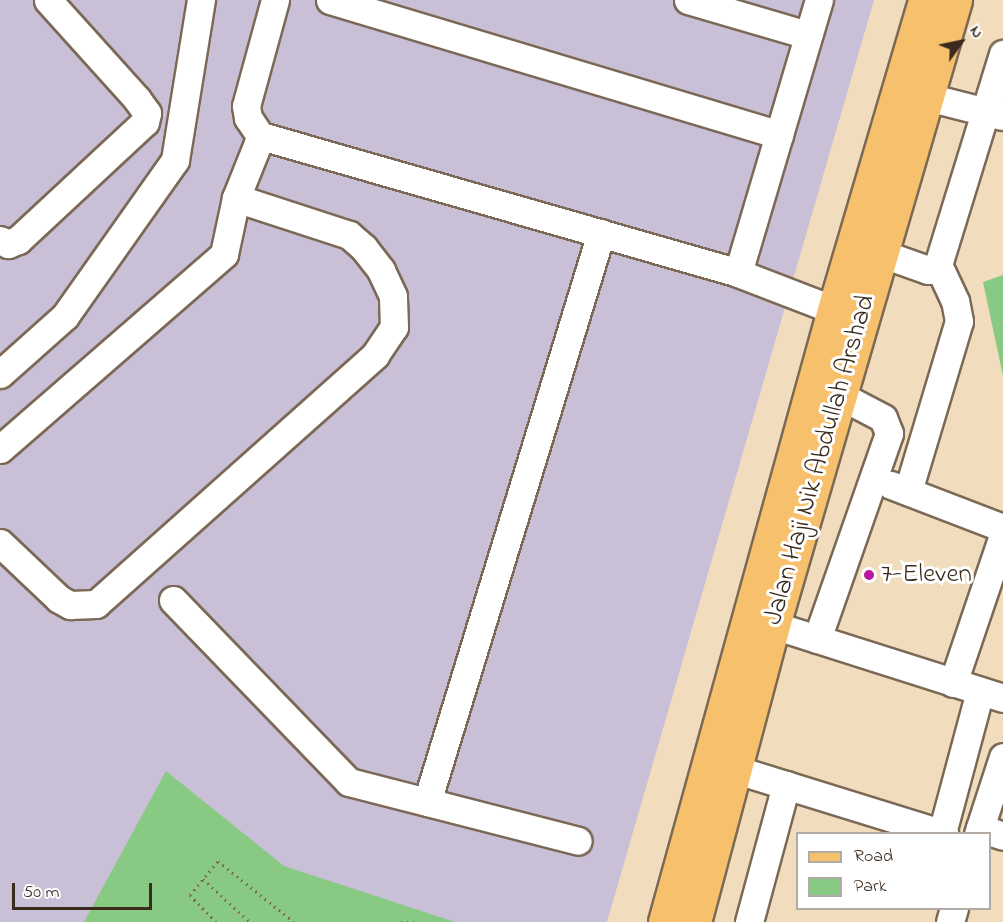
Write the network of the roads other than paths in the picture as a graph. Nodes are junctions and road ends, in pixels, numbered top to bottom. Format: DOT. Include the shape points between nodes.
graph roads {
  1 [pos="48,0"];
  2 [pos="201,0"];
  3 [pos="275,0"];
  4 [pos="330,0"];
  5 [pos="688,0"];
  6 [pos="819,0"];
  7 [pos="925,0"];
  8 [pos="955,0"];
  9 [pos="808,35"];
  10 [pos="1003,54"];
  11 [pos="927,97"];
  12 [pos="994,114"];
  13 [pos="779,135"];
  14 [pos="262,140"];
  15 [pos="236,198"];
  16 [pos="601,233"];
  17 [pos="0,240"];
  18 [pos="880,253"];
  19 [pos="938,265"];
  20 [pos="738,273"];
  21 [pos="834,310"];
  22 [pos="0,374"];
  23 [pos="839,395"];
  24 [pos="0,449"];
  25 [pos="873,478"];
  26 [pos="908,491"];
  27 [pos="1003,528"];
  28 [pos="1003,536"];
  29 [pos="0,543"];
  30 [pos="173,600"];
  31 [pos="773,625"];
  32 [pos="818,639"];
  33 [pos="953,682"];
  34 [pos="992,695"];
  35 [pos="1003,757"];
  36 [pos="737,770"];
  37 [pos="786,785"];
  38 [pos="427,801"];
  39 [pos="940,832"];
  40 [pos="943,832"];
  41 [pos="987,832"];
  42 [pos="578,840"];
  43 [pos="665,922"];
  44 [pos="694,922"];
  45 [pos="749,922"];
  1 -- 17 [label="street" via="137,99 147,113 146,122 18,240 8,244"];
  2 -- 22 [label="street" via="175,160 65,316"];
  3 -- 14 [label="street" via="246,106 248,118"];
  4 -- 13 [label="street"];
  5 -- 9 [label="street"];
  6 -- 9 [label="street"];
  7 -- 21 [label="main road, Jalan Haji Nik Abdullah Arshad"];
  8 -- 11 [label="main road, Jalan Haji Nik Abdullah Arshad"];
  9 -- 13 [label="street"];
  10 -- 12 [label="street"];
  11 -- 12 [label="street"];
  11 -- 18 [label="main road, Jalan Haji Nik Abdullah Arshad"];
  12 -- 19 [label="street"];
  13 -- 20 [label="street"];
  14 -- 15 [label="street"];
  14 -- 16 [label="street" via="273,139"];
  15 -- 24 [label="street" via="224,254"];
  15 -- 29 [label="street" via="349,235 364,248 381,270 393,296 394,327 375,355 96,604 70,605 59,599"];
  16 -- 20 [label="street"];
  16 -- 38 [label="street"];
  18 -- 19 [label="street" via="928,270"];
  18 -- 23 [label="main road, Jalan Haji Nik Abdullah Arshad"];
  19 -- 26 [label="street" via="955,301 959,321"];
  20 -- 21 [label="street"];
  21 -- 43 [label="main road, Jalan Haji Nik Abdullah Arshad"];
  23 -- 25 [label="street" via="883,418 888,425"];
  23 -- 31 [label="main road, Jalan Haji Nik Abdullah Arshad"];
  25 -- 26 [label="street"];
  25 -- 32 [label="street"];
  26 -- 27 [label="street"];
  28 -- 33 [label="street"];
  30 -- 38 [label="street" via="346,780"];
  31 -- 32 [label="street"];
  31 -- 36 [label="main road, Jalan Haji Nik Abdullah Arshad"];
  32 -- 33 [label="street"];
  33 -- 34 [label="street"];
  34 -- 40 [label="street"];
  35 -- 41 [label="street"];
  36 -- 37 [label="street"];
  36 -- 44 [label="main road, Jalan Haji Nik Abdullah Arshad"];
  37 -- 39 [label="street"];
  37 -- 45 [label="street"];
  38 -- 42 [label="street"];
}
